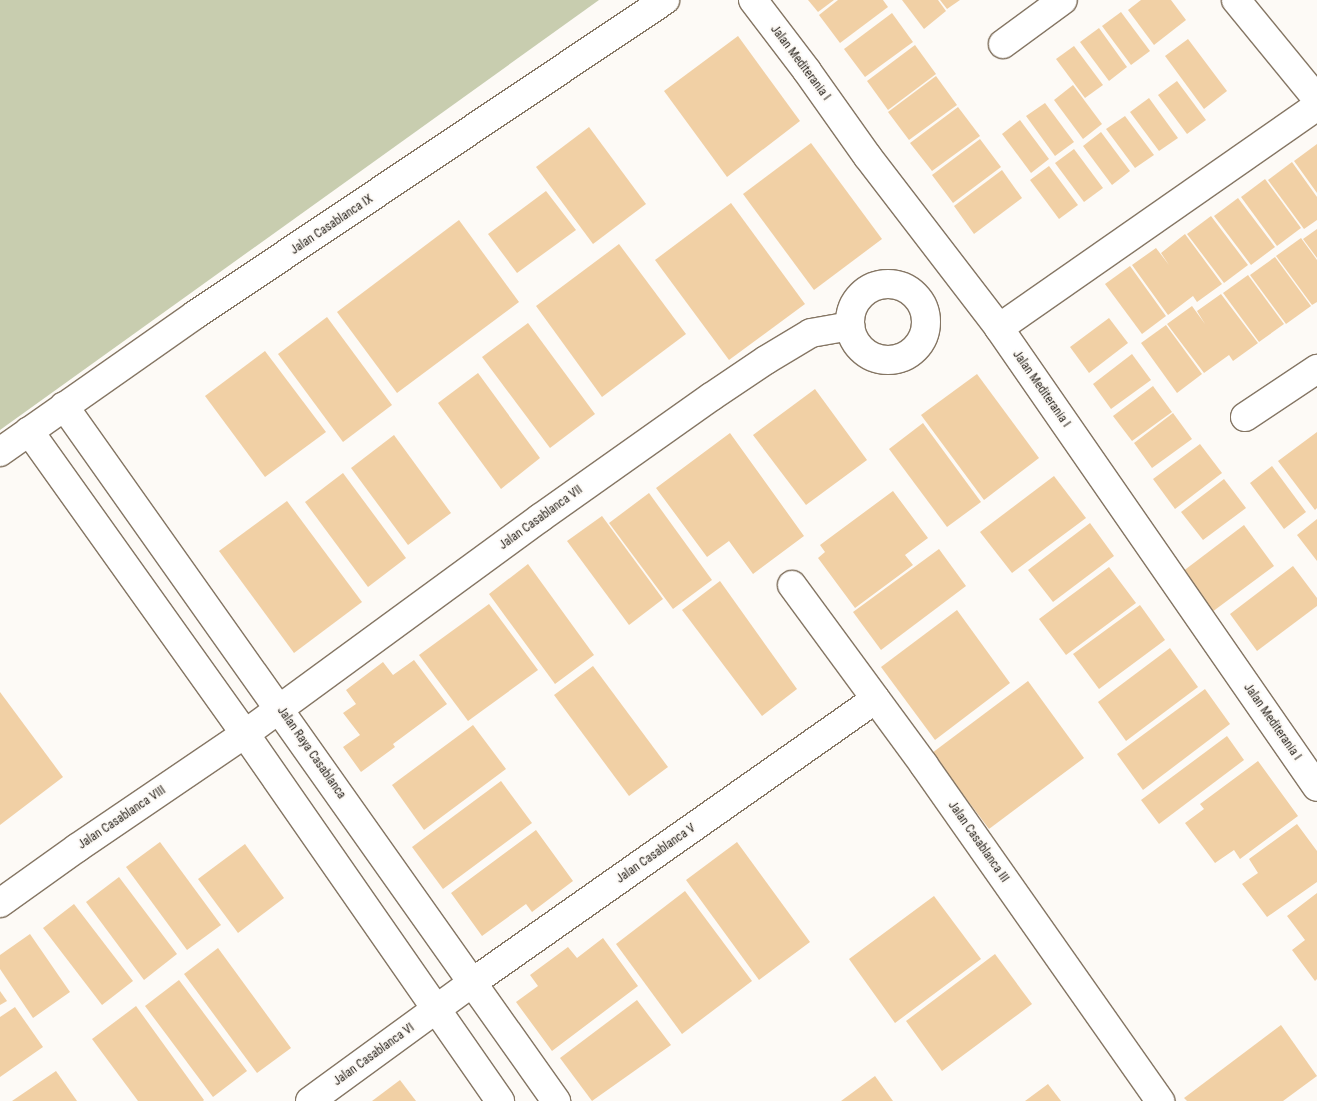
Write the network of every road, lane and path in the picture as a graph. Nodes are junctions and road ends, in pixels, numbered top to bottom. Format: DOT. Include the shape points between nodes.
graph roads {
  1 [pos="665,0"];
  2 [pos="753,0"];
  3 [pos="1063,0"];
  4 [pos="1236,0"];
  5 [pos="1003,44"];
  6 [pos="1317,99"];
  7 [pos="1317,106"];
  8 [pos="850,326"];
  9 [pos="999,328"];
  10 [pos="1317,369"];
  11 [pos="64,406"];
  12 [pos="1245,417"];
  13 [pos="29,431"];
  14 [pos="0,452"];
  15 [pos="792,585"];
  16 [pos="875,699"];
  17 [pos="280,708"];
  18 [pos="245,734"];
  19 [pos="1317,786"];
  20 [pos="0,903"];
  21 [pos="473,982"];
  22 [pos="438,1009"];
  23 [pos="310,1101"];
  24 [pos="500,1101"];
  25 [pos="556,1101"];
  26 [pos="1160,1101"];
  1 -- 11 [label="street, Jalan Casablanca IX"];
  2 -- 9 [label="street, Jalan Mediterania I"];
  3 -- 5 [label="street"];
  4 -- 6 [label="street"];
  7 -- 9 [label="street"];
  8 -- 17 [label="street, Jalan Casablanca VII" via="811,333 750,370"];
  9 -- 19 [label="street, Jalan Mediterania I"];
  10 -- 12 [label="street"];
  11 -- 13 [label="street, Jalan Casablanca IX"];
  11 -- 17 [label="street, Jalan Raya Casablanca"];
  13 -- 14 [label="street, Jalan Casablanca IX"];
  13 -- 18 [label="street"];
  15 -- 16 [label="street, Jalan Casablanca III"];
  16 -- 21 [label="street, Jalan Casablanca V"];
  16 -- 26 [label="street, Jalan Casablanca III"];
  17 -- 18 [label="street, Jalan Casablanca VII"];
  17 -- 21 [label="street, Jalan Raya Casablanca"];
  18 -- 20 [label="street, Jalan Casablanca VIII"];
  18 -- 22 [label="street"];
  21 -- 22 [label="street, Jalan Casablanca V"];
  21 -- 25 [label="street, Jalan Raya Casablanca"];
  22 -- 23 [label="street, Jalan Casablanca VI"];
  22 -- 24 [label="street"];
}
